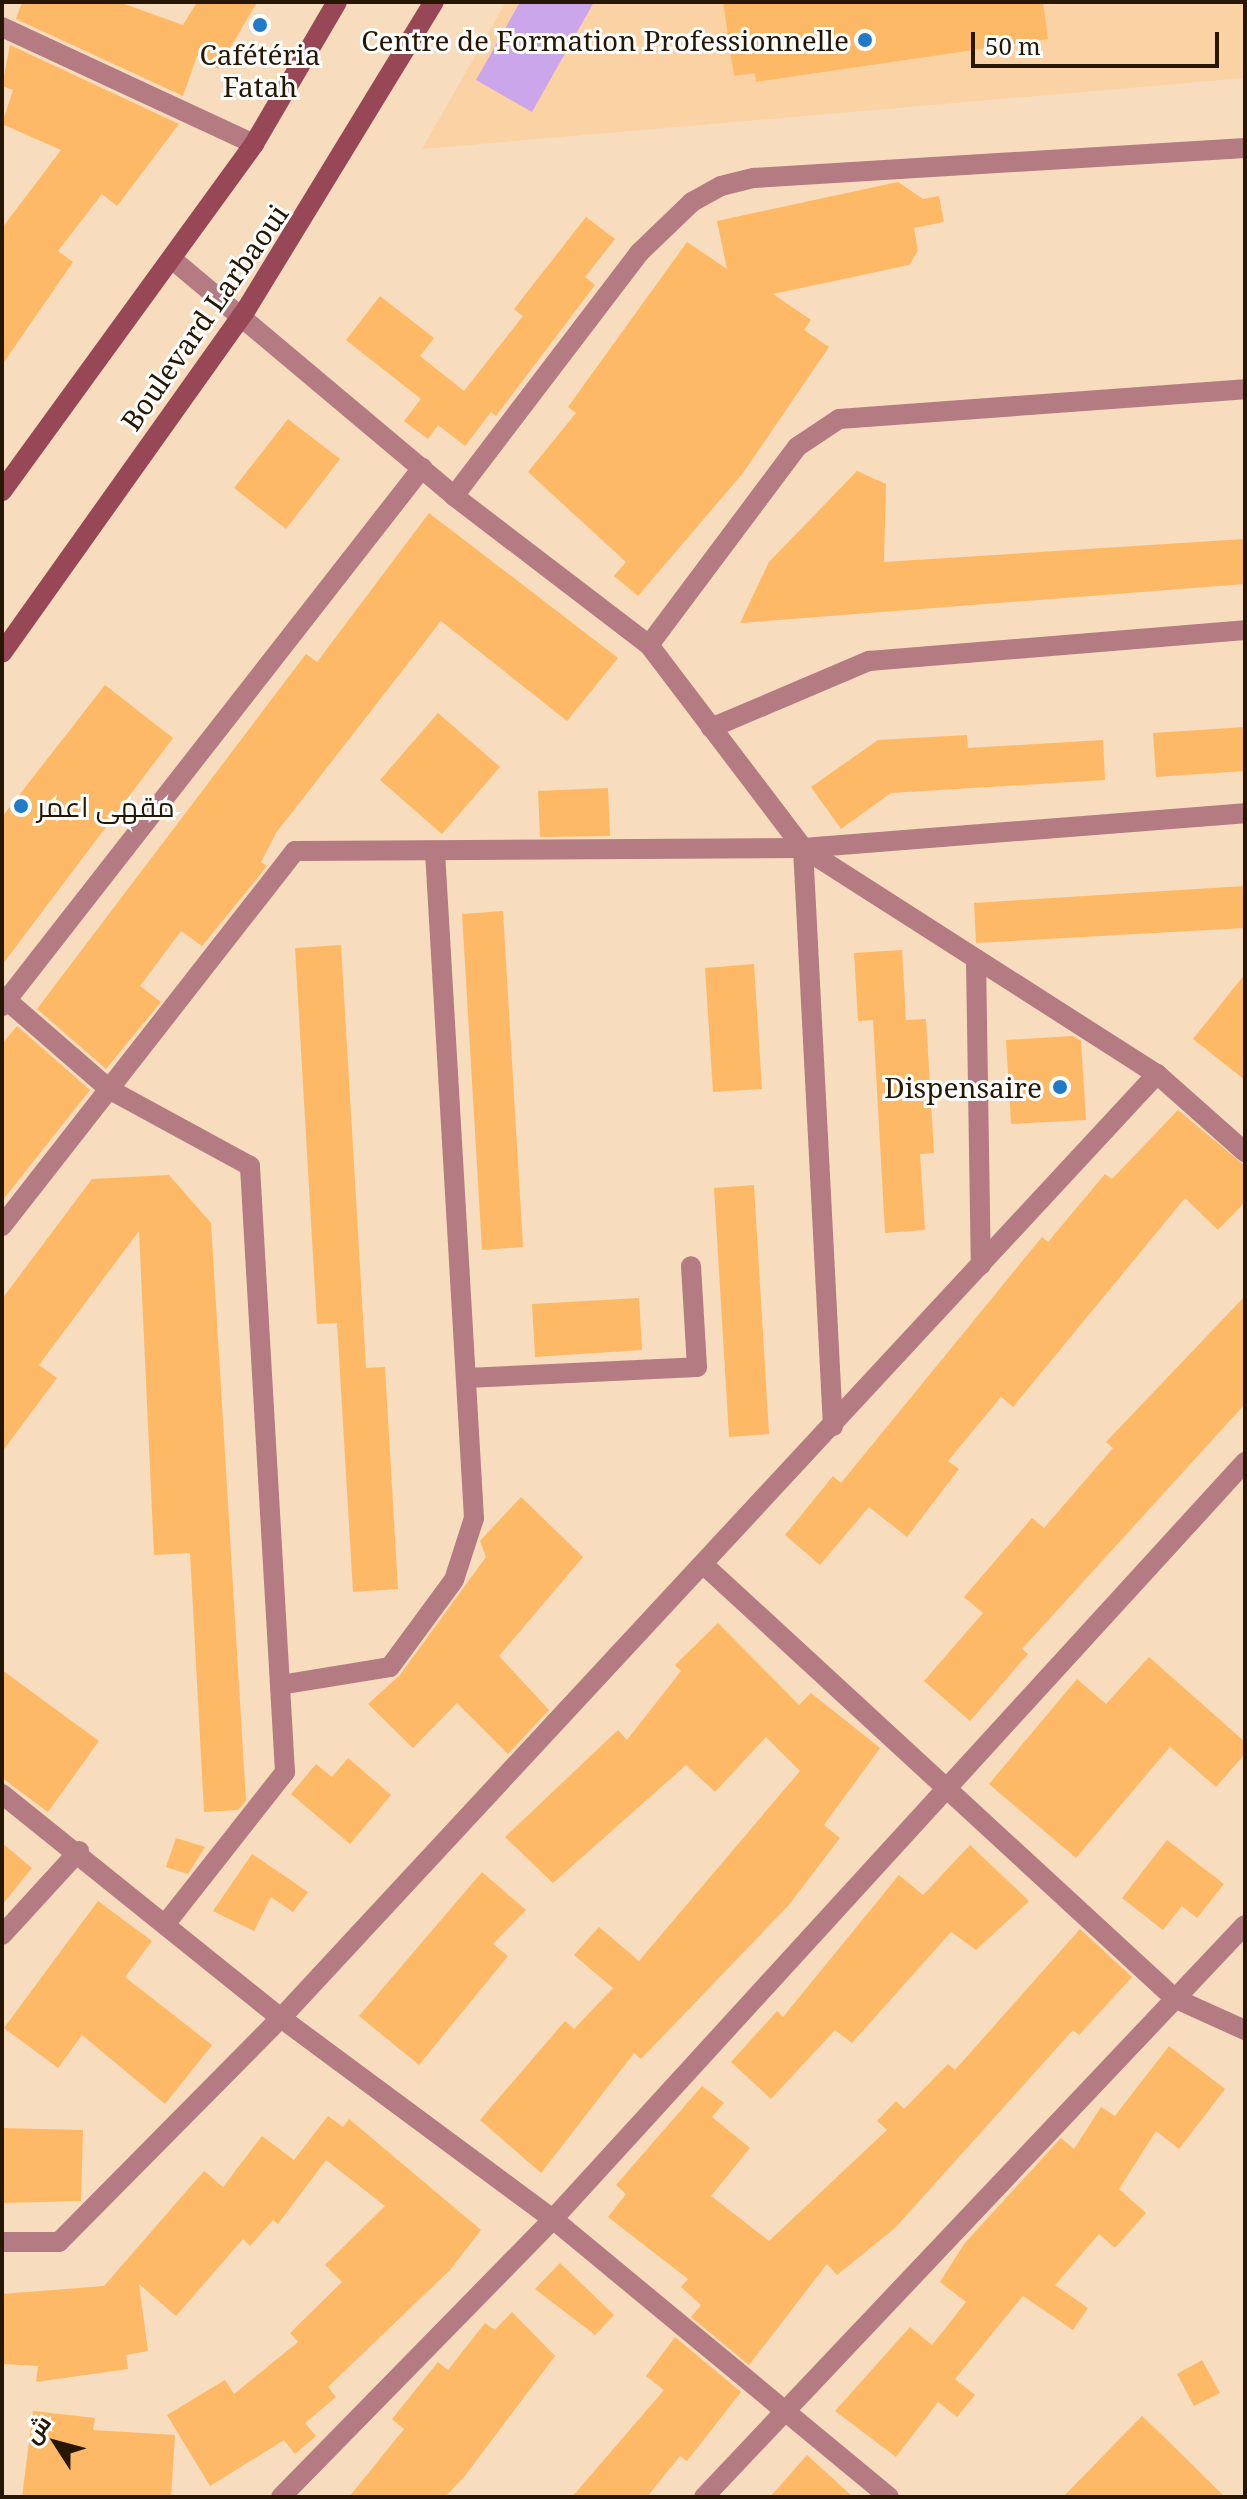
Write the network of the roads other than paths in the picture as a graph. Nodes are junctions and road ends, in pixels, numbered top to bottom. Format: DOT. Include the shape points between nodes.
graph roads {
  1 [pos="337,2"];
  2 [pos="434,2"];
  3 [pos="4,33"];
  4 [pos="254,144"];
  5 [pos="1245,148"];
  6 [pos="172,259"];
  7 [pos="244,313"];
  8 [pos="1245,389"];
  9 [pos="422,468"];
  10 [pos="2,491"];
  11 [pos="454,496"];
  12 [pos="1245,630"];
  13 [pos="649,645"];
  14 [pos="2,653"];
  15 [pos="711,728"];
  16 [pos="1245,813"];
  17 [pos="803,848"];
  18 [pos="435,851"];
  19 [pos="976,959"];
  20 [pos="4,1001"];
  21 [pos="1157,1074"];
  22 [pos="109,1089"];
  23 [pos="1245,1152"];
  24 [pos="2,1226"];
  25 [pos="981,1265"];
  26 [pos="691,1266"];
  27 [pos="466,1378"];
  28 [pos="833,1426"];
  29 [pos="1245,1462"];
  30 [pos="704,1565"];
  31 [pos="280,1685"];
  32 [pos="950,1787"];
  33 [pos="2,1794"];
  34 [pos="79,1851"];
  35 [pos="167,1922"];
  36 [pos="1245,1925"];
  37 [pos="2,1935"];
  38 [pos="1174,1998"];
  39 [pos="281,2018"];
  40 [pos="1245,2030"];
  41 [pos="553,2219"];
  42 [pos="2,2242"];
  43 [pos="788,2411"];
  44 [pos="281,2497"];
  45 [pos="704,2497"];
  46 [pos="889,2497"];
  1 -- 4 [label="main road, Boulevard Larbaoui"];
  2 -- 7 [label="main road, Boulevard Larbaoui"];
  3 -- 4 [label="street"];
  4 -- 6 [label="main road, Boulevard Larbaoui"];
  5 -- 11 [label="street" via="754,178 721,186 692,202 639,253"];
  6 -- 7 [label="street"];
  6 -- 10 [label="main road, Boulevard Larbaoui"];
  7 -- 9 [label="street"];
  7 -- 14 [label="main road, Boulevard Larbaoui"];
  8 -- 13 [label="street" via="839,419 797,447"];
  9 -- 11 [label="street"];
  9 -- 20 [label="street"];
  11 -- 13 [label="street"];
  12 -- 15 [label="street" via="869,661"];
  13 -- 15 [label="street"];
  15 -- 17 [label="street"];
  16 -- 17 [label="street"];
  17 -- 18 [label="street"];
  17 -- 19 [label="street"];
  17 -- 28 [label="street"];
  18 -- 22 [label="street" via="295,851"];
  18 -- 27 [label="street"];
  19 -- 21 [label="street"];
  19 -- 25 [label="street"];
  20 -- 22 [label="street"];
  21 -- 23 [label="street"];
  21 -- 25 [label="street"];
  22 -- 24 [label="street"];
  22 -- 31 [label="street" via="250,1166"];
  25 -- 28 [label="street"];
  26 -- 27 [label="street" via="697,1367"];
  27 -- 31 [label="street" via="474,1518 454,1580 390,1667"];
  28 -- 30 [label="street"];
  29 -- 32 [label="street"];
  30 -- 32 [label="street"];
  30 -- 39 [label="street"];
  31 -- 35 [label="street" via="285,1772"];
  32 -- 38 [label="street"];
  32 -- 41 [label="street"];
  33 -- 34 [label="street"];
  34 -- 35 [label="street"];
  34 -- 37 [label="street"];
  35 -- 39 [label="street"];
  36 -- 38 [label="street"];
  38 -- 40 [label="street"];
  38 -- 43 [label="street"];
  39 -- 41 [label="street"];
  39 -- 42 [label="street" via="59,2242"];
  41 -- 43 [label="street"];
  41 -- 44 [label="street"];
  43 -- 45 [label="street"];
  43 -- 46 [label="street"];
}
